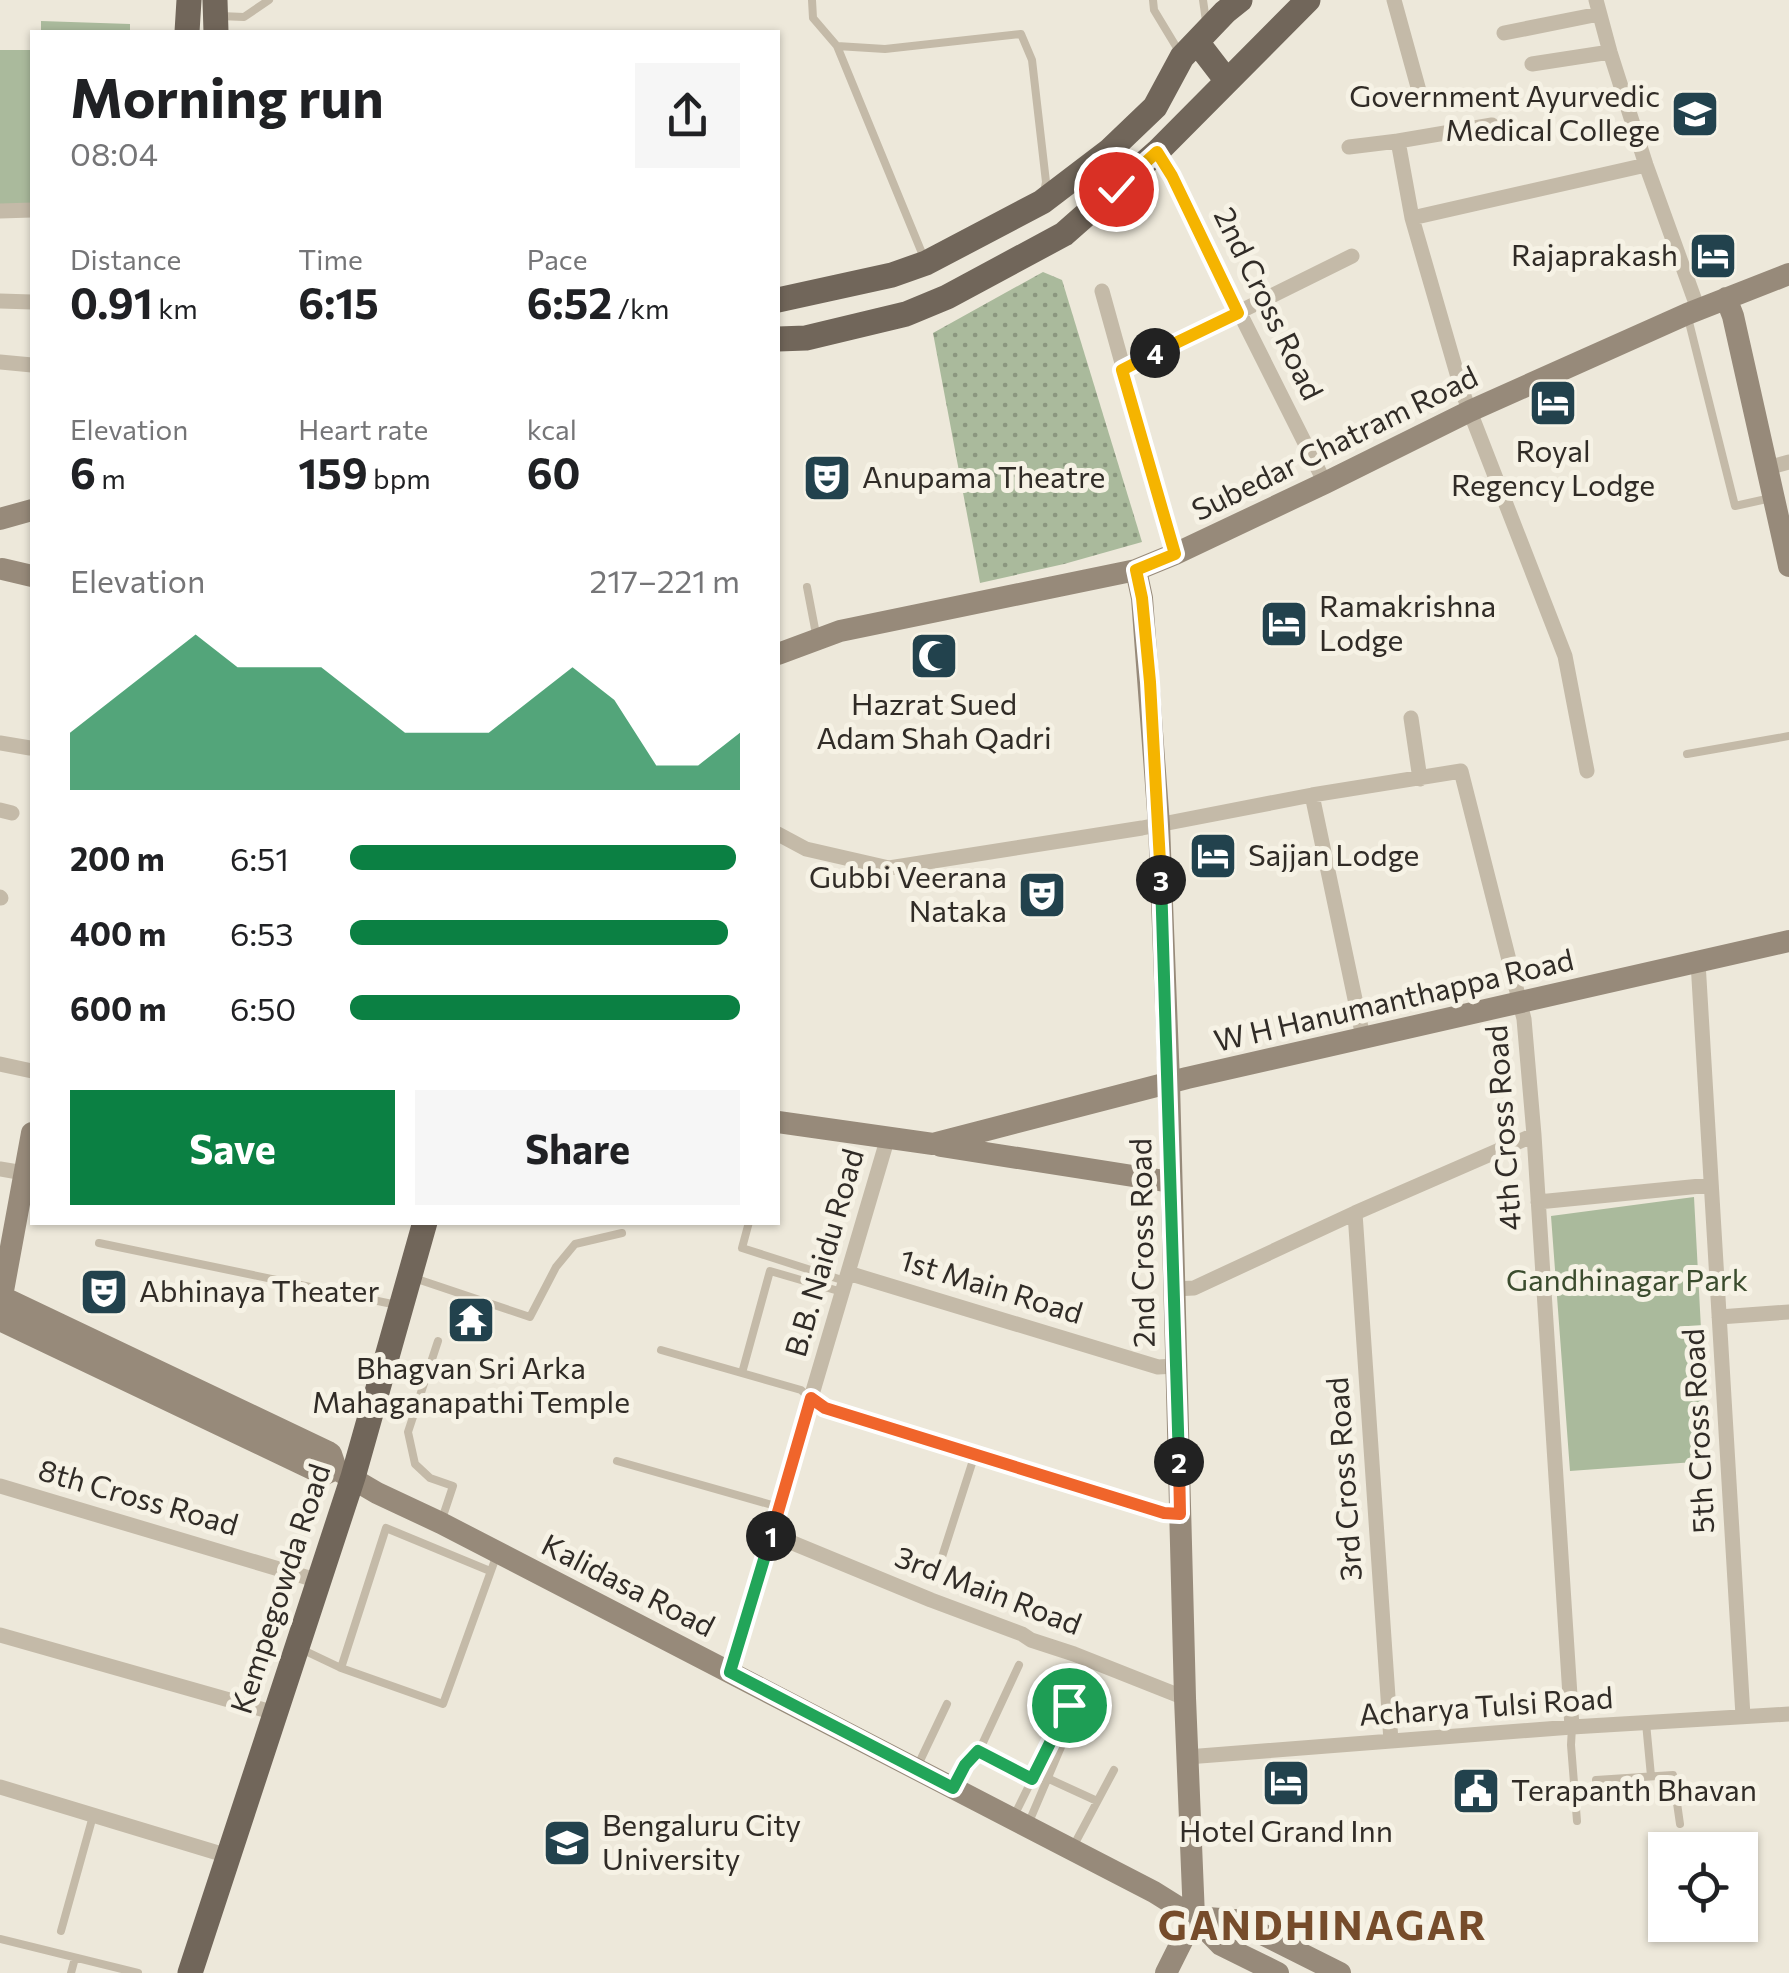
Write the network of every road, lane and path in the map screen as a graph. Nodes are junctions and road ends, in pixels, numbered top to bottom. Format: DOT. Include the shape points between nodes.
graph roads {
  1 [pos="189,0"];
  2 [pos="269,0"];
  3 [pos="812,0"];
  4 [pos="1153,0"];
  5 [pos="1203,0"];
  6 [pos="1240,0"];
  7 [pos="1308,0"];
  8 [pos="1394,0"];
  9 [pos="1598,7"];
  10 [pos="215,16"];
  11 [pos="187,30"];
  12 [pos="1504,33"];
  13 [pos="1195,43"];
  14 [pos="837,46"];
  15 [pos="1610,52"];
  16 [pos="1532,64"];
  17 [pos="1227,81"];
  18 [pos="1421,98"];
  19 [pos="1492,125"];
  20 [pos="1398,141"];
  21 [pos="1349,146"];
  22 [pos="1157,152"];
  23 [pos="1646,165"];
  24 [pos="1042,202"];
  25 [pos="30,210"];
  26 [pos="0,211"];
  27 [pos="1412,218"];
  28 [pos="1352,256"];
  29 [pos="926,262"];
  30 [pos="1789,274"];
  31 [pos="1102,290"];
  32 [pos="1726,298"];
  33 [pos="780,300"];
  34 [pos="0,302"];
  35 [pos="30,302"];
  36 [pos="1692,311"];
  37 [pos="1238,313"];
  38 [pos="780,340"];
  39 [pos="0,362"];
  40 [pos="30,366"];
  41 [pos="1122,370"];
  42 [pos="1470,410"];
  43 [pos="1778,465"];
  44 [pos="1325,484"];
  45 [pos="1773,497"];
  46 [pos="30,511"];
  47 [pos="0,519"];
  48 [pos="1175,554"];
  49 [pos="1789,566"];
  50 [pos="1,570"];
  51 [pos="1136,570"];
  52 [pos="30,576"];
  53 [pos="808,587"];
  54 [pos="816,638"];
  55 [pos="780,653"];
  56 [pos="1411,718"];
  57 [pos="1789,736"];
  58 [pos="0,743"];
  59 [pos="30,748"];
  60 [pos="1687,754"];
  61 [pos="1587,771"];
  62 [pos="1420,779"];
  63 [pos="1312,795"];
  64 [pos="1159,824"];
  65 [pos="780,835"];
  66 [pos="1789,941"];
  67 [pos="1698,962"];
  68 [pos="1521,1004"];
  69 [pos="1363,1037"];
  70 [pos="0,1064"];
  71 [pos="30,1070"];
  72 [pos="1169,1083"];
  73 [pos="780,1122"];
  74 [pos="1534,1135"];
  75 [pos="888,1137"];
  76 [pos="30,1144"];
  77 [pos="933,1144"];
  78 [pos="0,1169"];
  79 [pos="24,1173"];
  80 [pos="1171,1182"];
  81 [pos="1712,1186"];
  82 [pos="1538,1202"];
  83 [pos="1355,1213"];
  84 [pos="424,1225"];
  85 [pos="747,1225"];
  86 [pos="622,1233"];
  87 [pos="99,1244"];
  88 [pos="410,1276"];
  89 [pos="845,1282"];
  90 [pos="1174,1290"];
  91 [pos="1,1305"];
  92 [pos="402,1306"];
  93 [pos="1789,1312"];
  94 [pos="1720,1316"];
  95 [pos="438,1341"];
  96 [pos="661,1350"];
  97 [pos="1176,1366"];
  98 [pos="742,1373"];
  99 [pos="811,1398"];
  100 [pos="975,1454"];
  101 [pos="617,1461"];
  102 [pos="344,1473"];
  103 [pos="0,1486"];
  104 [pos="779,1507"];
  105 [pos="1180,1514"];
  106 [pos="441,1523"];
  107 [pos="771,1534"];
  108 [pos="940,1560"];
  109 [pos="494,1562"];
  110 [pos="319,1580"];
  111 [pos="0,1635"];
  112 [pos="297,1646"];
  113 [pos="1019,1666"];
  114 [pos="341,1668"];
  115 [pos="730,1672"];
  116 [pos="1185,1698"];
  117 [pos="1081,1700"];
  118 [pos="946,1704"];
  119 [pos="1069,1705"];
  120 [pos="275,1713"];
  121 [pos="1789,1714"];
  122 [pos="1743,1716"];
  123 [pos="1646,1723"];
  124 [pos="1572,1728"];
  125 [pos="1391,1741"];
  126 [pos="978,1751"];
  127 [pos="1187,1757"];
  128 [pos="916,1770"];
  129 [pos="1114,1770"];
  130 [pos="1651,1776"];
  131 [pos="1047,1778"];
  132 [pos="1032,1779"];
  133 [pos="1596,1780"];
  134 [pos="0,1788"];
  135 [pos="953,1788"];
  136 [pos="1097,1801"];
  137 [pos="94,1816"];
  138 [pos="1020,1822"];
  139 [pos="1576,1822"];
  140 [pos="1680,1824"];
  141 [pos="1072,1849"];
  142 [pos="228,1856"];
  143 [pos="1194,1917"];
  144 [pos="60,1932"];
  145 [pos="0,1941"];
  146 [pos="75,1958"];
  147 [pos="71,1973"];
  148 [pos="138,1973"];
  149 [pos="190,1973"];
  150 [pos="1166,1973"];
  151 [pos="1278,1973"];
  152 [pos="1340,1973"];
  1 -- 11 [label="main road"];
  2 -- 10 [label="lane" via="244,16"];
  3 -- 14 [label="lane" via="812,18"];
  4 -- 13 [label="lane" via="1154,10"];
  5 -- 13 [label="lane"];
  6 -- 13 [label="main road"];
  7 -- 17 [label="main road"];
  8 -- 18 [label="street"];
  9 -- 12 [label="street"];
  9 -- 15 [label="street"];
  13 -- 17 [label="main road"];
  13 -- 24 [label="main road" via="1154,108"];
  14 -- 24 [label="lane" via="885,48 1020,34 1032,60 1046,182"];
  14 -- 29 [label="lane"];
  15 -- 16 [label="street"];
  15 -- 23 [label="street"];
  17 -- 22 [label="main road"];
  19 -- 20 [label="street"];
  20 -- 21 [label="street"];
  20 -- 27 [label="street"];
  22 -- 37 [label="street, 2nd Cross Road"];
  22 -- 38 [label="main road" via="1064,234 947,297 906,314"];
  23 -- 27 [label="street"];
  23 -- 36 [label="street"];
  24 -- 29 [label="main road"];
  25 -- 26 [label="street"];
  27 -- 42 [label="street"];
  28 -- 37 [label="street"];
  29 -- 33 [label="main road"];
  30 -- 32 [label="street, Subedar Chatram Road"];
  31 -- 41 [label="street"];
  32 -- 36 [label="street, Subedar Chatram Road"];
  32 -- 43 [label="street"];
  34 -- 35 [label="street"];
  36 -- 42 [label="street, Subedar Chatram Road"];
  36 -- 45 [label="lane" via="1736,506"];
  37 -- 41 [label="street"];
  37 -- 44 [label="street, 2nd Cross Road"];
  39 -- 40 [label="street"];
  41 -- 48 [label="street"];
  42 -- 44 [label="street, Subedar Chatram Road"];
  42 -- 61 [label="street" via="1565,656"];
  43 -- 45 [label="street"];
  44 -- 48 [label="street, Subedar Chatram Road"];
  45 -- 49 [label="street"];
  46 -- 47 [label="street"];
  48 -- 51 [label="street, Subedar Chatram Road"];
  50 -- 52 [label="street"];
  51 -- 54 [label="street, Subedar Chatram Road"];
  51 -- 64 [label="street, 2nd Cross Road"];
  53 -- 54 [label="lane"];
  54 -- 55 [label="street, Subedar Chatram Road"];
  56 -- 62 [label="street"];
  57 -- 60 [label="lane"];
  58 -- 59 [label="street"];
  62 -- 63 [label="street"];
  62 -- 68 [label="street, 4th Cross Road" via="1460,771"];
  63 -- 64 [label="street"];
  63 -- 69 [label="street"];
  64 -- 65 [label="street" via="889,868 806,849"];
  64 -- 72 [label="street, 2nd Cross Road"];
  66 -- 67 [label="street, W H Hanumanthappa Road"];
  67 -- 68 [label="street, W H Hanumanthappa Road"];
  67 -- 81 [label="street, 5th Cross Road"];
  68 -- 69 [label="street, W H Hanumanthappa Road"];
  68 -- 74 [label="street, 4th Cross Road"];
  69 -- 72 [label="street, W H Hanumanthappa Road"];
  70 -- 71 [label="street"];
  72 -- 77 [label="street, W H Hanumanthappa Road"];
  72 -- 80 [label="street, 2nd Cross Road"];
  73 -- 75 [label="street, W H Hanumanthappa Road"];
  74 -- 82 [label="street, 4th Cross Road"];
  74 -- 83 [label="street"];
  75 -- 77 [label="street, W H Hanumanthappa Road"];
  75 -- 89 [label="street, B.B. Naidu Road"];
  76 -- 79 [label="street"];
  77 -- 80 [label="street"];
  78 -- 79 [label="street"];
  79 -- 91 [label="street"];
  80 -- 90 [label="street, 2nd Cross Road"];
  81 -- 82 [label="street"];
  81 -- 94 [label="street, 5th Cross Road"];
  82 -- 124 [label="street, 4th Cross Road"];
  83 -- 90 [label="street" via="1194,1288"];
  83 -- 125 [label="street, 3rd Cross Road"];
  84 -- 88 [label="main road, Kempegowda Road"];
  85 -- 89 [label="lane" via="742,1248"];
  86 -- 88 [label="lane" via="575,1244 530,1316"];
  87 -- 92 [label="lane"];
  88 -- 92 [label="main road, Kempegowda Road"];
  89 -- 97 [label="street, 1st Main Road" via="1158,1367"];
  89 -- 98 [label="lane" via="770,1272"];
  89 -- 99 [label="street, B.B. Naidu Road"];
  90 -- 97 [label="street, 2nd Cross Road"];
  91 -- 102 [label="street, Kalidasa Road" via="321,1473"];
  92 -- 102 [label="main road, Kempegowda Road"];
  93 -- 94 [label="street"];
  94 -- 122 [label="street, 5th Cross Road"];
  95 -- 106 [label="lane" via="408,1432 415,1464 454,1486"];
  96 -- 98 [label="lane"];
  97 -- 105 [label="street, 2nd Cross Road"];
  98 -- 99 [label="lane"];
  99 -- 100 [label="street"];
  99 -- 104 [label="street, B.B. Naidu Road"];
  100 -- 105 [label="street"];
  100 -- 108 [label="lane"];
  101 -- 104 [label="lane"];
  102 -- 106 [label="street, Kalidasa Road"];
  102 -- 110 [label="main road, Kempegowda Road"];
  103 -- 110 [label="street, 8th Cross Road"];
  104 -- 107 [label="street, B.B. Naidu Road"];
  105 -- 116 [label="street, 2nd Cross Road"];
  106 -- 109 [label="street, Kalidasa Road"];
  107 -- 115 [label="street, B.B. Naidu Road"];
  107 -- 116 [label="street, 3rd Main Road"];
  109 -- 114 [label="lane" via="443,1704"];
  109 -- 114 [label="lane" via="386,1528"];
  109 -- 115 [label="street, Kalidasa Road"];
  110 -- 112 [label="main road, Kempegowda Road"];
  111 -- 120 [label="street"];
  112 -- 114 [label="lane"];
  112 -- 120 [label="main road, Kempegowda Road"];
  113 -- 126 [label="lane"];
  115 -- 128 [label="street, Kalidasa Road"];
  116 -- 127 [label="street, 2nd Cross Road"];
  117 -- 131 [label="lane"];
  118 -- 128 [label="lane"];
  119 -- 132 [label="lane"];
  120 -- 142 [label="main road, Kempegowda Road"];
  121 -- 122 [label="street, Acharya Tulsi Road"];
  122 -- 123 [label="street, Acharya Tulsi Road"];
  123 -- 124 [label="street, Acharya Tulsi Road"];
  123 -- 130 [label="lane"];
  124 -- 125 [label="street, Acharya Tulsi Road"];
  124 -- 139 [label="lane"];
  125 -- 127 [label="street, Acharya Tulsi Road"];
  126 -- 132 [label="lane"];
  126 -- 135 [label="lane"];
  127 -- 143 [label="street, 2nd Cross Road"];
  128 -- 135 [label="street, Kalidasa Road"];
  129 -- 136 [label="lane"];
  130 -- 133 [label="lane"];
  130 -- 140 [label="lane" via="1674,1775"];
  131 -- 136 [label="lane"];
  131 -- 138 [label="lane"];
  132 -- 138 [label="lane"];
  134 -- 137 [label="street"];
  135 -- 138 [label="street, Kalidasa Road"];
  136 -- 141 [label="lane"];
  137 -- 142 [label="street"];
  137 -- 144 [label="lane"];
  138 -- 141 [label="street, Kalidasa Road"];
  141 -- 143 [label="street, Kalidasa Road"];
  142 -- 149 [label="main road, Kempegowda Road"];
  143 -- 150 [label="street"];
  143 -- 151 [label="street, Kalidasa Road" via="1221,1944"];
  143 -- 152 [label="street, Kalidasa Road" via="1234,1920"];
  145 -- 146 [label="lane"];
  146 -- 147 [label="lane"];
  146 -- 148 [label="lane"];
}
